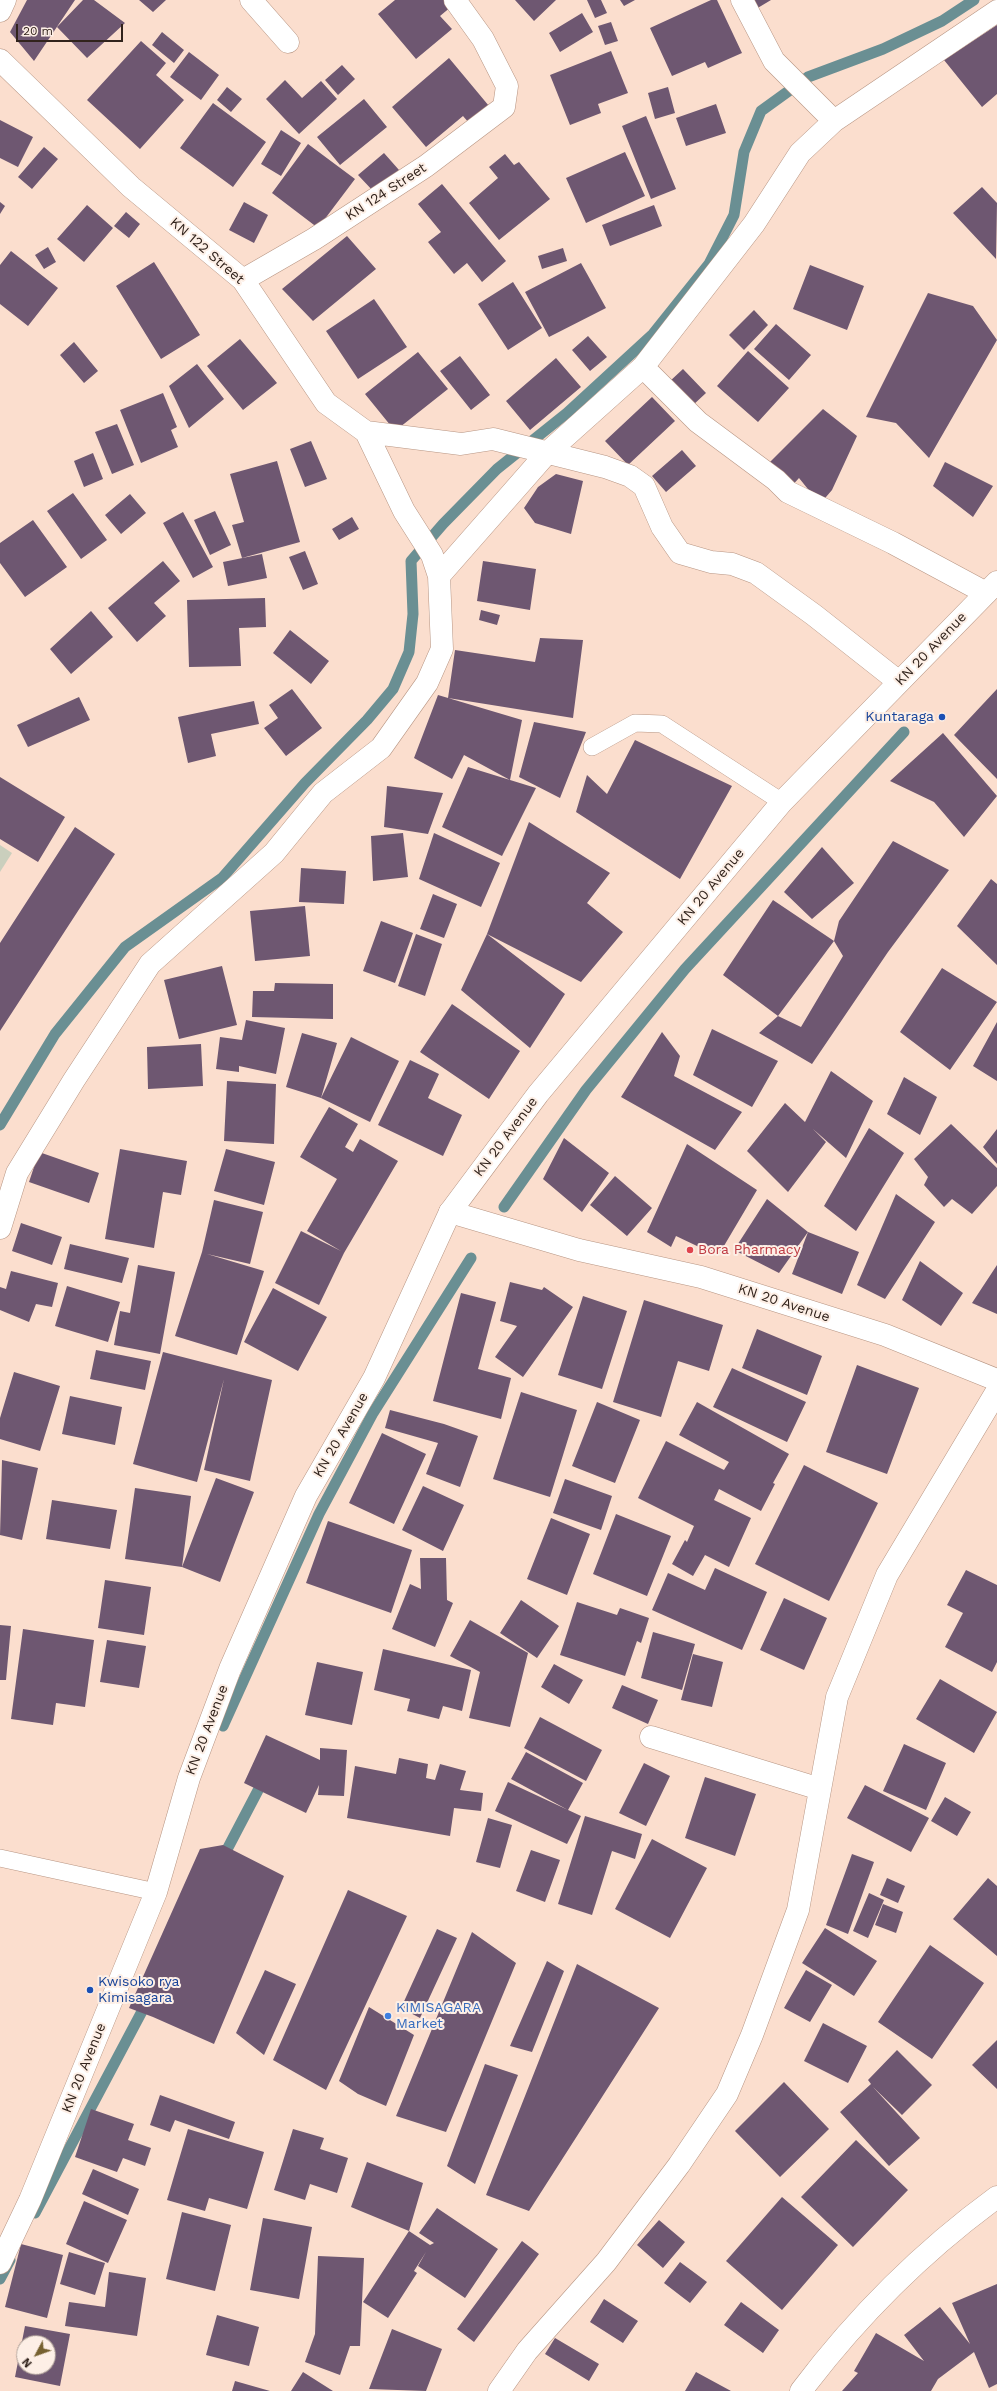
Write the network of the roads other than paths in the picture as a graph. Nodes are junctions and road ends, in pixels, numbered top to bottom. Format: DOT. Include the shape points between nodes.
graph roads {
  1 [pos="5,0"];
  2 [pos="251,0"];
  3 [pos="455,0"];
  4 [pos="742,0"];
  5 [pos="0,11"];
  6 [pos="997,11"];
  7 [pos="288,42"];
  8 [pos="0,60"];
  9 [pos="834,121"];
  10 [pos="244,280"];
  11 [pos="643,367"];
  12 [pos="366,432"];
  13 [pos="542,451"];
  14 [pos="439,576"];
  15 [pos="991,588"];
  16 [pos="899,682"];
  17 [pos="592,747"];
  18 [pos="782,802"];
  19 [pos="450,1212"];
  20 [pos="0,1228"];
  21 [pos="997,1380"];
  22 [pos="997,1391"];
  23 [pos="651,1737"];
  24 [pos="820,1789"];
  25 [pos="0,1858"];
  26 [pos="156,1892"];
  27 [pos="997,2197"];
  28 [pos="0,2263"];
  29 [pos="499,2391"];
  30 [pos="801,2391"];
  1 -- 5 [label="street"];
  2 -- 7 [label="street"];
  3 -- 10 [label="street, KN 124 Street" via="483,39 506,86 504,107 426,166 314,239"];
  4 -- 9 [label="street" via="774,61"];
  6 -- 9 [label="street"];
  8 -- 10 [label="street, KN 122 Street" via="131,187"];
  9 -- 11 [label="street" via="800,153 754,224"];
  10 -- 12 [label="street, KN 122 Street" via="326,403"];
  11 -- 13 [label="street"];
  11 -- 15 [label="street" via="698,422 776,480 788,492"];
  12 -- 13 [label="street" via="461,444 493,439"];
  12 -- 14 [label="street, KN 122 Street" via="404,511 432,555"];
  13 -- 14 [label="street"];
  13 -- 16 [label="street" via="630,476 644,486 662,527 680,553 711,562 732,564 756,573"];
  14 -- 20 [label="street, KN 122 Street" via="442,649 427,683 381,748 323,794 274,853 150,964 74,1080 18,1173"];
  15 -- 16 [label="street, KN 20 Avenue"];
  16 -- 18 [label="street, KN 20 Avenue"];
  17 -- 18 [label="lane" via="635,723 662,724"];
  18 -- 19 [label="street, KN 20 Avenue" via="538,1094"];
  19 -- 21 [label="street, KN 20 Avenue" via="579,1250 701,1277 886,1335"];
  19 -- 26 [label="street, KN 20 Avenue" via="374,1378 306,1496 230,1669 189,1778"];
  22 -- 24 [label="street" via="887,1575 837,1697"];
  23 -- 24 [label="street"];
  24 -- 29 [label="street" via="798,1910 752,2036 727,2094 679,2165 606,2262 527,2351"];
  25 -- 26 [label="lane"];
  26 -- 28 [label="street, KN 20 Avenue" via="30,2200"];
  27 -- 30 [label="street" via="957,2226 883,2297 828,2354"];
}
